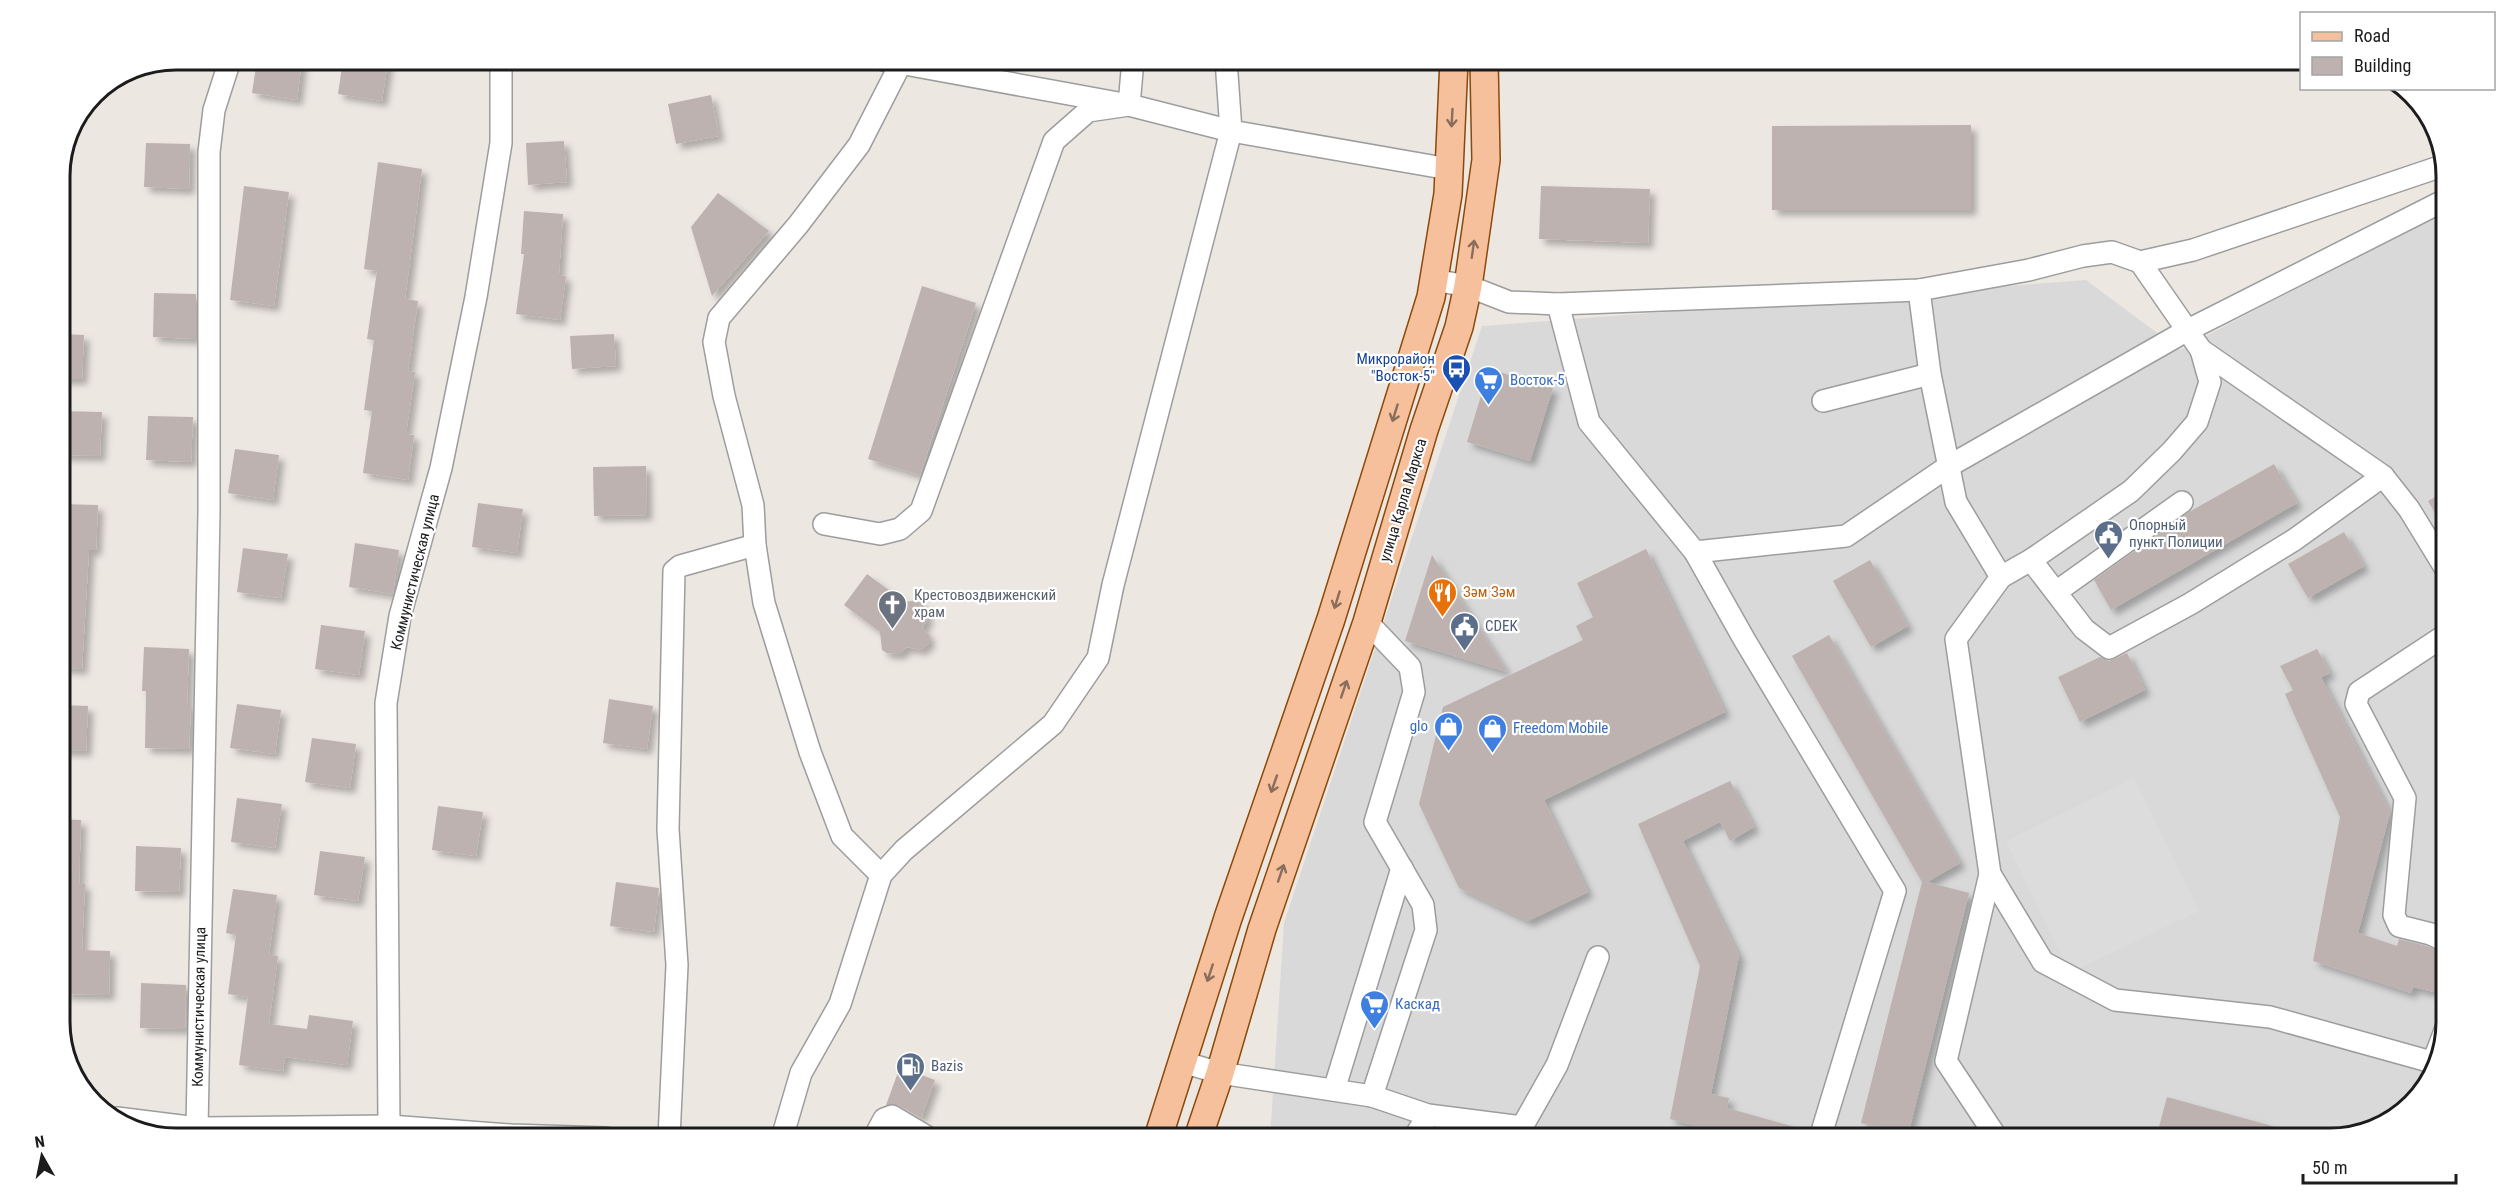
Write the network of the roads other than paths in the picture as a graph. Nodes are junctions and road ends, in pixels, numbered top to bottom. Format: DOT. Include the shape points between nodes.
graph roads {
  1 [pos="227,70"];
  2 [pos="501,70"];
  3 [pos="899,70"];
  4 [pos="945,70"];
  5 [pos="1132,70"];
  6 [pos="1227,70"];
  7 [pos="1454,70"];
  8 [pos="1484,70"];
  9 [pos="1129,105"];
  10 [pos="1231,131"];
  11 [pos="2436,168"];
  12 [pos="1449,169"];
  13 [pos="2436,206"];
  14 [pos="2140,262"];
  15 [pos="1433,280"];
  16 [pos="1468,286"];
  17 [pos="1919,290"];
  18 [pos="1558,304"];
  19 [pos="2186,331"];
  20 [pos="2201,350"];
  21 [pos="1930,374"];
  22 [pos="1823,401"];
  23 [pos="1949,465"];
  24 [pos="2383,476"];
  25 [pos="2182,502"];
  26 [pos="824,524"];
  27 [pos="755,546"];
  28 [pos="1695,552"];
  29 [pos="2436,553"];
  30 [pos="2031,560"];
  31 [pos="2001,577"];
  32 [pos="2056,592"];
  33 [pos="1367,622"];
  34 [pos="2436,641"];
  35 [pos="1402,868"];
  36 [pos="1990,874"];
  37 [pos="881,875"];
  38 [pos="2436,936"];
  39 [pos="1598,957"];
  40 [pos="2429,1061"];
  41 [pos="1182,1062"];
  42 [pos="1220,1072"];
  43 [pos="1334,1090"];
  44 [pos="1372,1096"];
  45 [pos="1428,1115"];
  46 [pos="141,1121"];
  47 [pos="389,1126"];
  48 [pos="197,1128"];
  49 [pos="416,1128"];
  50 [pos="669,1128"];
  51 [pos="785,1128"];
  52 [pos="879,1128"];
  53 [pos="912,1128"];
  54 [pos="1161,1128"];
  55 [pos="1201,1128"];
  56 [pos="1215,1128"];
  57 [pos="1420,1128"];
  58 [pos="1823,1128"];
  59 [pos="1990,1128"];
  1 -- 48 [label="street, Коммунистическая улица" via="214,110 210,152 209,513"];
  2 -- 47 [label="street, Коммунистическая улица" via="501,143 476,297 441,468 400,616 386,703"];
  3 -- 27 [label="street" via="859,145 719,318 714,342 753,506"];
  4 -- 9 [label="street"];
  5 -- 9 [label="street"];
  6 -- 10 [label="street"];
  7 -- 12 [label="main road, one-way"];
  16 -- 8 [label="main road, улица Карла Маркса, one-way" via="1486,160"];
  9 -- 10 [label="street"];
  9 -- 26 [label="street" via="1088,111 1054,141 921,511 900,529 880,534"];
  10 -- 12 [label="street"];
  10 -- 37 [label="street" via="1113,585 1098,658 1053,724 904,850"];
  11 -- 14 [label="street" via="2193,250"];
  12 -- 15 [label="main road"];
  13 -- 19 [label="street"];
  14 -- 17 [label="street" via="2112,252"];
  14 -- 19 [label="street"];
  15 -- 16 [label="street"];
  15 -- 41 [label="main road, one-way" via="1331,619"];
  16 -- 18 [label="street" via="1509,302"];
  16 -- 33 [label="main road, улица Карла Маркса" via="1459,327"];
  17 -- 18 [label="street"];
  17 -- 21 [label="street"];
  18 -- 28 [label="street" via="1588,422"];
  19 -- 20 [label="street"];
  19 -- 23 [label="street"];
  20 -- 24 [label="street"];
  20 -- 30 [label="street" via="2210,382 2197,422 2131,491"];
  21 -- 22 [label="street"];
  21 -- 23 [label="street"];
  23 -- 28 [label="street" via="1846,536"];
  23 -- 31 [label="street" via="1956,502"];
  24 -- 29 [label="street"];
  24 -- 32 [label="street" via="2294,540 2109,648 2084,629"];
  25 -- 32 [label="street"];
  27 -- 37 [label="street" via="764,603 810,752 842,836"];
  27 -- 50 [label="street" via="680,566 674,571 668,829 677,965"];
  28 -- 58 [label="street" via="1895,891"];
  30 -- 31 [label="street"];
  30 -- 32 [label="street"];
  31 -- 36 [label="street" via="1956,639"];
  33 -- 35 [label="street" via="1410,667 1414,692 1375,822"];
  42 -- 33 [label="main road, улица Карла Маркса, one-way" via="1262,929"];
  34 -- 38 [label="street" via="2359,692 2356,704 2405,798 2394,915 2399,926"];
  35 -- 43 [label="street"];
  35 -- 44 [label="street" via="1423,904 1426,930"];
  36 -- 40 [label="street" via="2043,962 2115,1000 2270,1017"];
  36 -- 59 [label="street" via="1946,1061"];
  37 -- 51 [label="street" via="840,1004 801,1073"];
  39 -- 45 [label="street" via="1557,1065 1522,1126"];
  41 -- 42 [label="street"];
  41 -- 54 [label="main road"];
  42 -- 43 [label="street"];
  42 -- 55 [label="main road"];
  42 -- 56 [label="main road"];
  43 -- 44 [label="street"];
  44 -- 45 [label="street"];
  45 -- 57 [label="street"];
  46 -- 48 [label="street"];
  47 -- 48 [label="street"];
  47 -- 49 [label="street"];
  52 -- 53 [label="street" via="884,1119 892,1116"];
}
